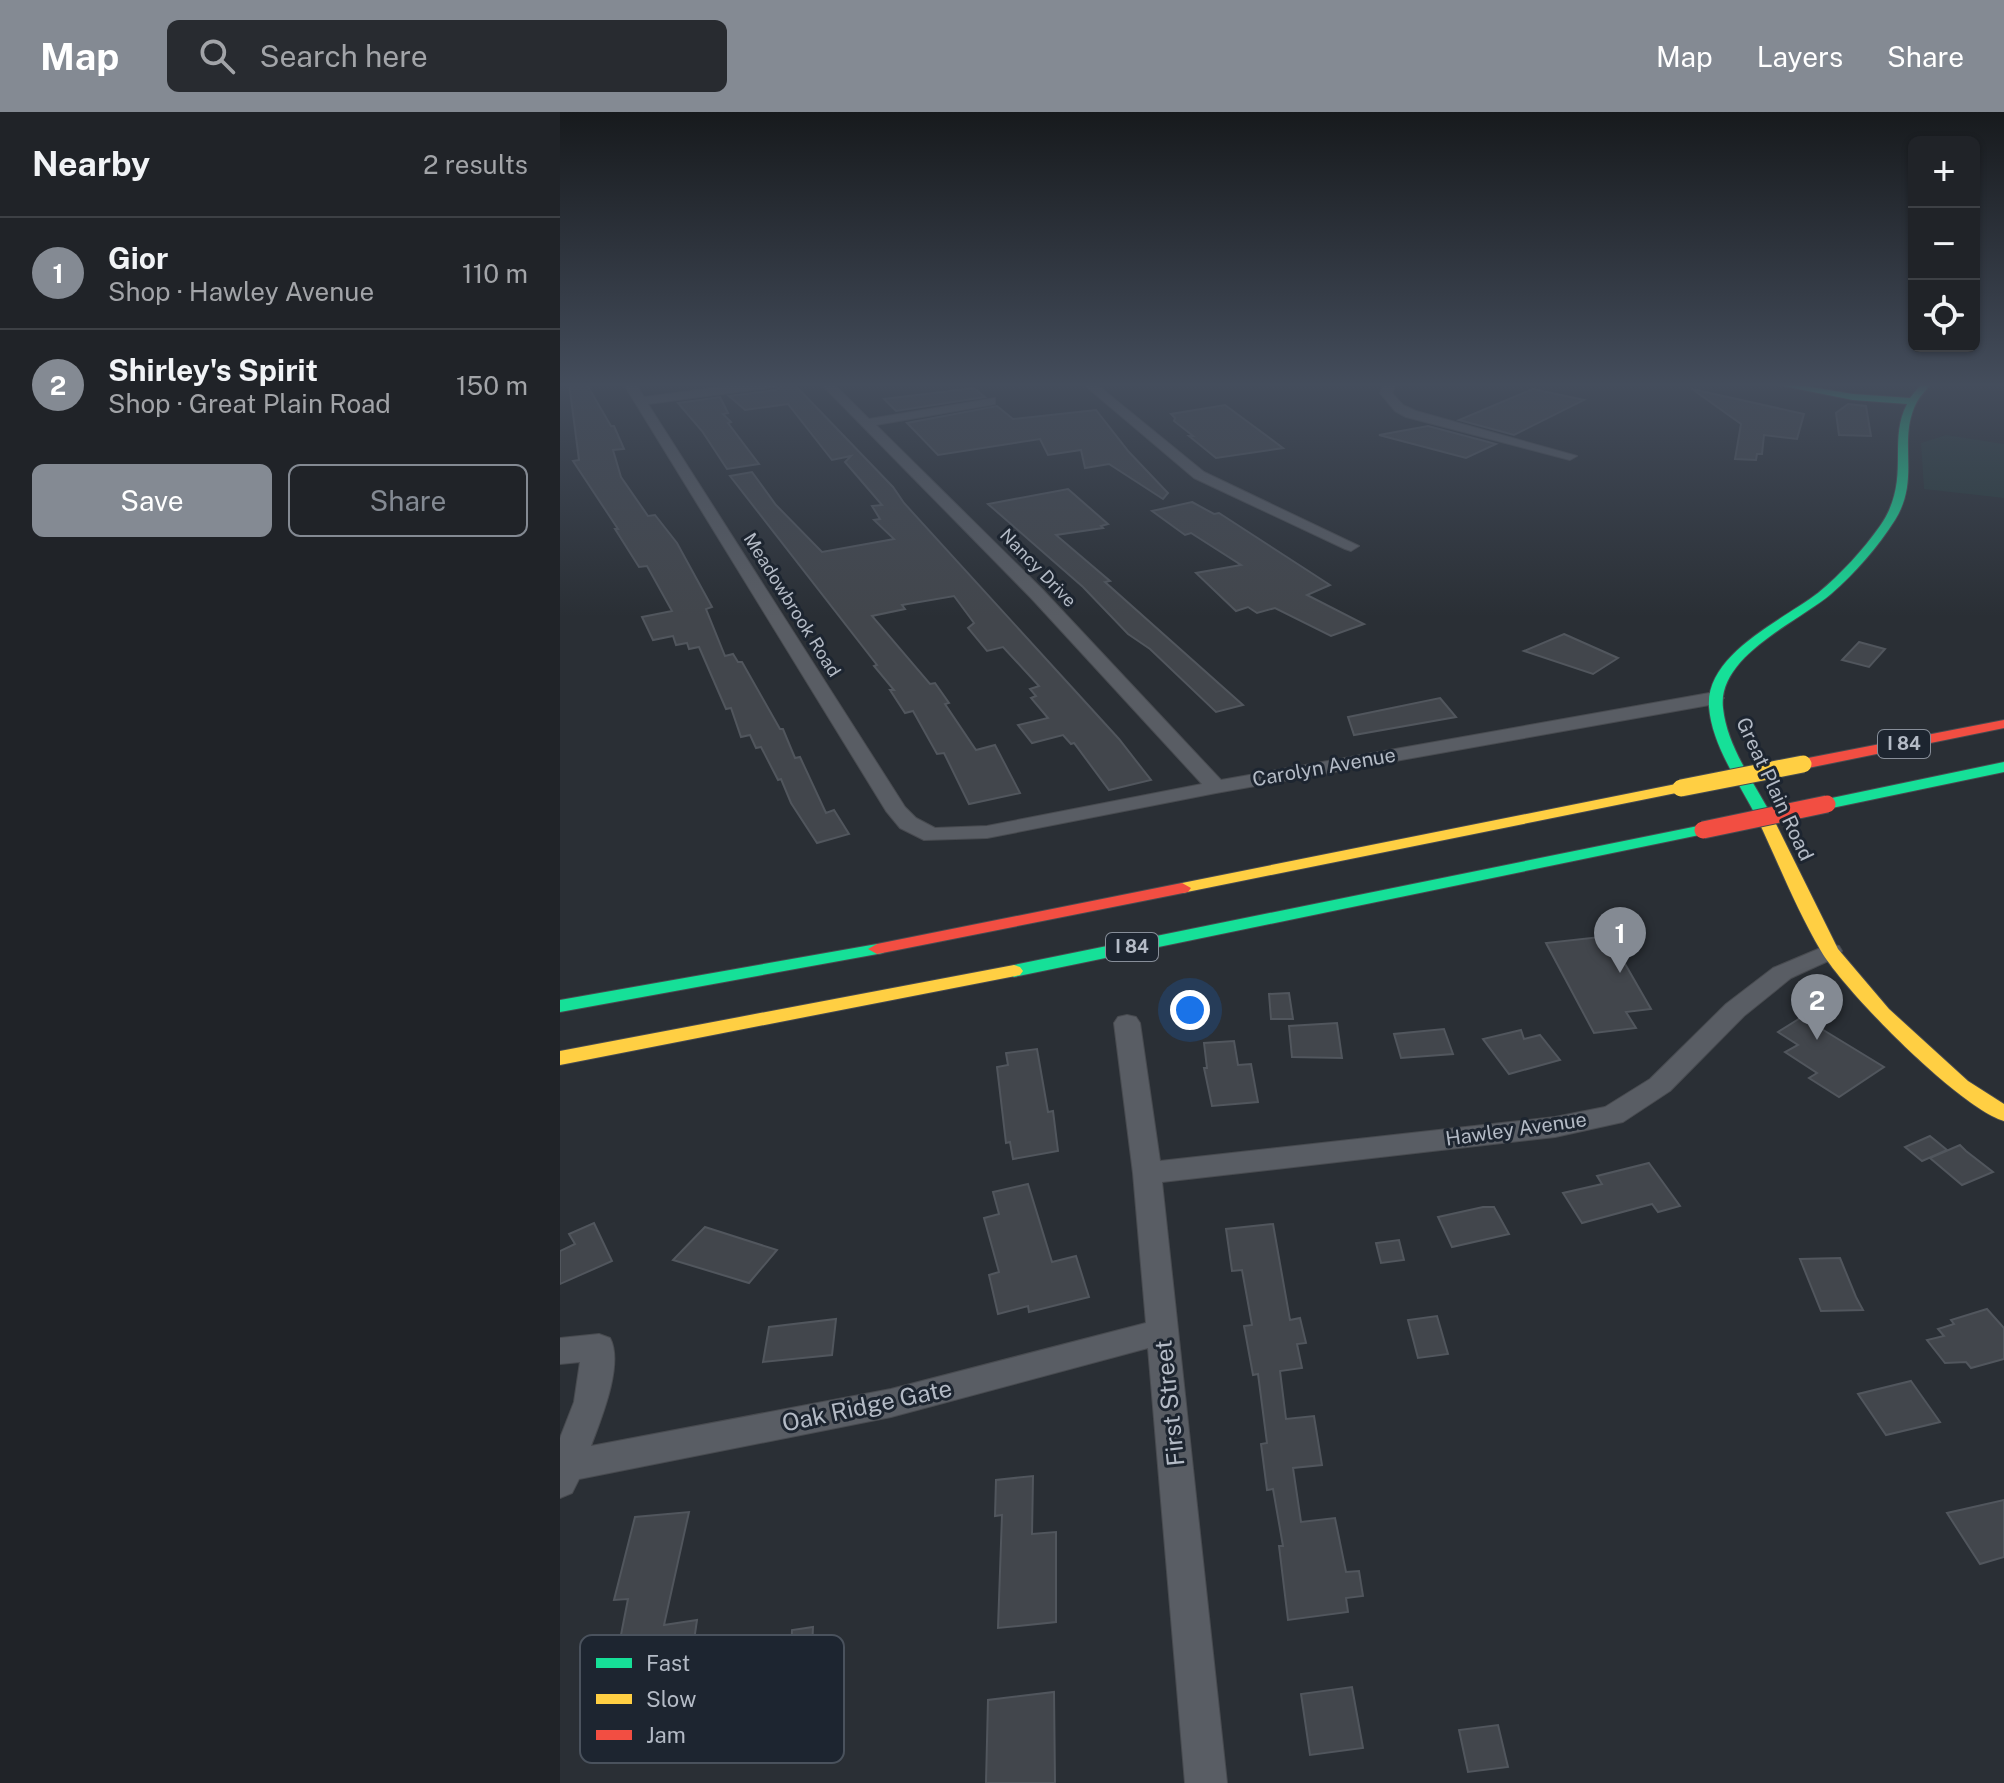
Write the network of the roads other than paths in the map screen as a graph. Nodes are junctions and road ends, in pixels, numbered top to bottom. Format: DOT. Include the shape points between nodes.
graph roads {
  1 [pos="678,461"];
  2 [pos="905,461"];
  3 [pos="1182,461"];
  4 [pos="1905,461"];
  5 [pos="1351,546"];
  6 [pos="1715,698"];
  7 [pos="2004,724"];
  8 [pos="2004,767"];
  9 [pos="1216,787"];
  10 [pos="932,835"];
  11 [pos="1830,951"];
  12 [pos="560,1006"];
  13 [pos="1127,1023"];
  14 [pos="560,1058"];
  15 [pos="2004,1114"];
  16 [pos="1147,1173"];
  17 [pos="1163,1331"];
  18 [pos="560,1351"];
  19 [pos="564,1474"];
  20 [pos="1206,1783"];
  1 -- 10 [label="street, Meadowbrook Road" via="897,811"];
  2 -- 9 [label="street, Nancy Drive"];
  3 -- 5 [label="street" via="1199,475"];
  4 -- 6 [label="main road" via="1906,485 1897,507 1850,571 1755,643 1733,664"];
  6 -- 9 [label="street, Carolyn Avenue"];
  6 -- 11 [label="main road, Great Plain Road" via="1727,741"];
  7 -- 12 [label="main road, I 84, bridge" via="856,953"];
  8 -- 14 [label="main road, I 84, bridge" via="1016,971"];
  9 -- 10 [label="street, Carolyn Avenue" via="987,832"];
  11 -- 15 [label="main road, Great Plain Road" via="1882,1013 1961,1086"];
  11 -- 16 [label="street, Hawley Avenue" via="1782,973 1735,1010 1660,1085 1613,1115 1555,1127"];
  13 -- 16 [label="street, First Street"];
  16 -- 17 [label="street, First Street"];
  17 -- 19 [label="street, Oak Ridge Gate" via="891,1403"];
  17 -- 20 [label="street, First Street"];
  18 -- 19 [label="street, Oak Ridge Gate" via="599,1347 591,1402"];
}
